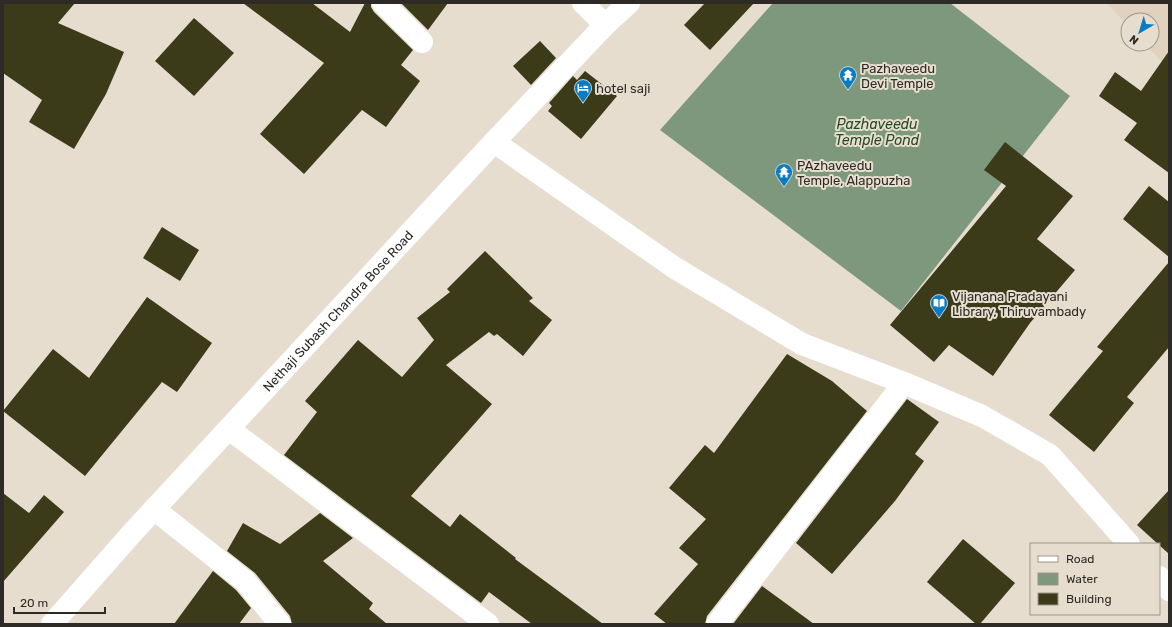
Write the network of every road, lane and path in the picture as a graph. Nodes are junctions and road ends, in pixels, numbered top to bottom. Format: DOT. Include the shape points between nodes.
graph roads {
  1 [pos="383,3"];
  2 [pos="583,3"];
  3 [pos="629,3"];
  4 [pos="605,25"];
  5 [pos="422,42"];
  6 [pos="494,142"];
  7 [pos="904,383"];
  8 [pos="229,429"];
  9 [pos="154,509"];
  10 [pos="1128,543"];
  11 [pos="1160,578"];
  12 [pos="1169,590"];
  13 [pos="52,624"];
  14 [pos="280,624"];
  15 [pos="488,624"];
  16 [pos="717,624"];
  1 -- 5 [label="main road"];
  2 -- 4 [label="main road"];
  3 -- 4 [label="main road, Nethaji Subash Chandra Bose Road"];
  4 -- 6 [label="main road, Nethaji Subash Chandra Bose Road"];
  6 -- 7 [label="main road" via="675,268 802,344"];
  6 -- 8 [label="main road, Nethaji Subash Chandra Bose Road"];
  7 -- 10 [label="main road" via="982,416 1050,455"];
  7 -- 16 [label="main road"];
  8 -- 9 [label="main road, Nethaji Subash Chandra Bose Road"];
  8 -- 15 [label="main road"];
  9 -- 13 [label="main road, Nethaji Subash Chandra Bose Road"];
  9 -- 14 [label="main road" via="245,581"];
  11 -- 12 [label="main road"];
}
